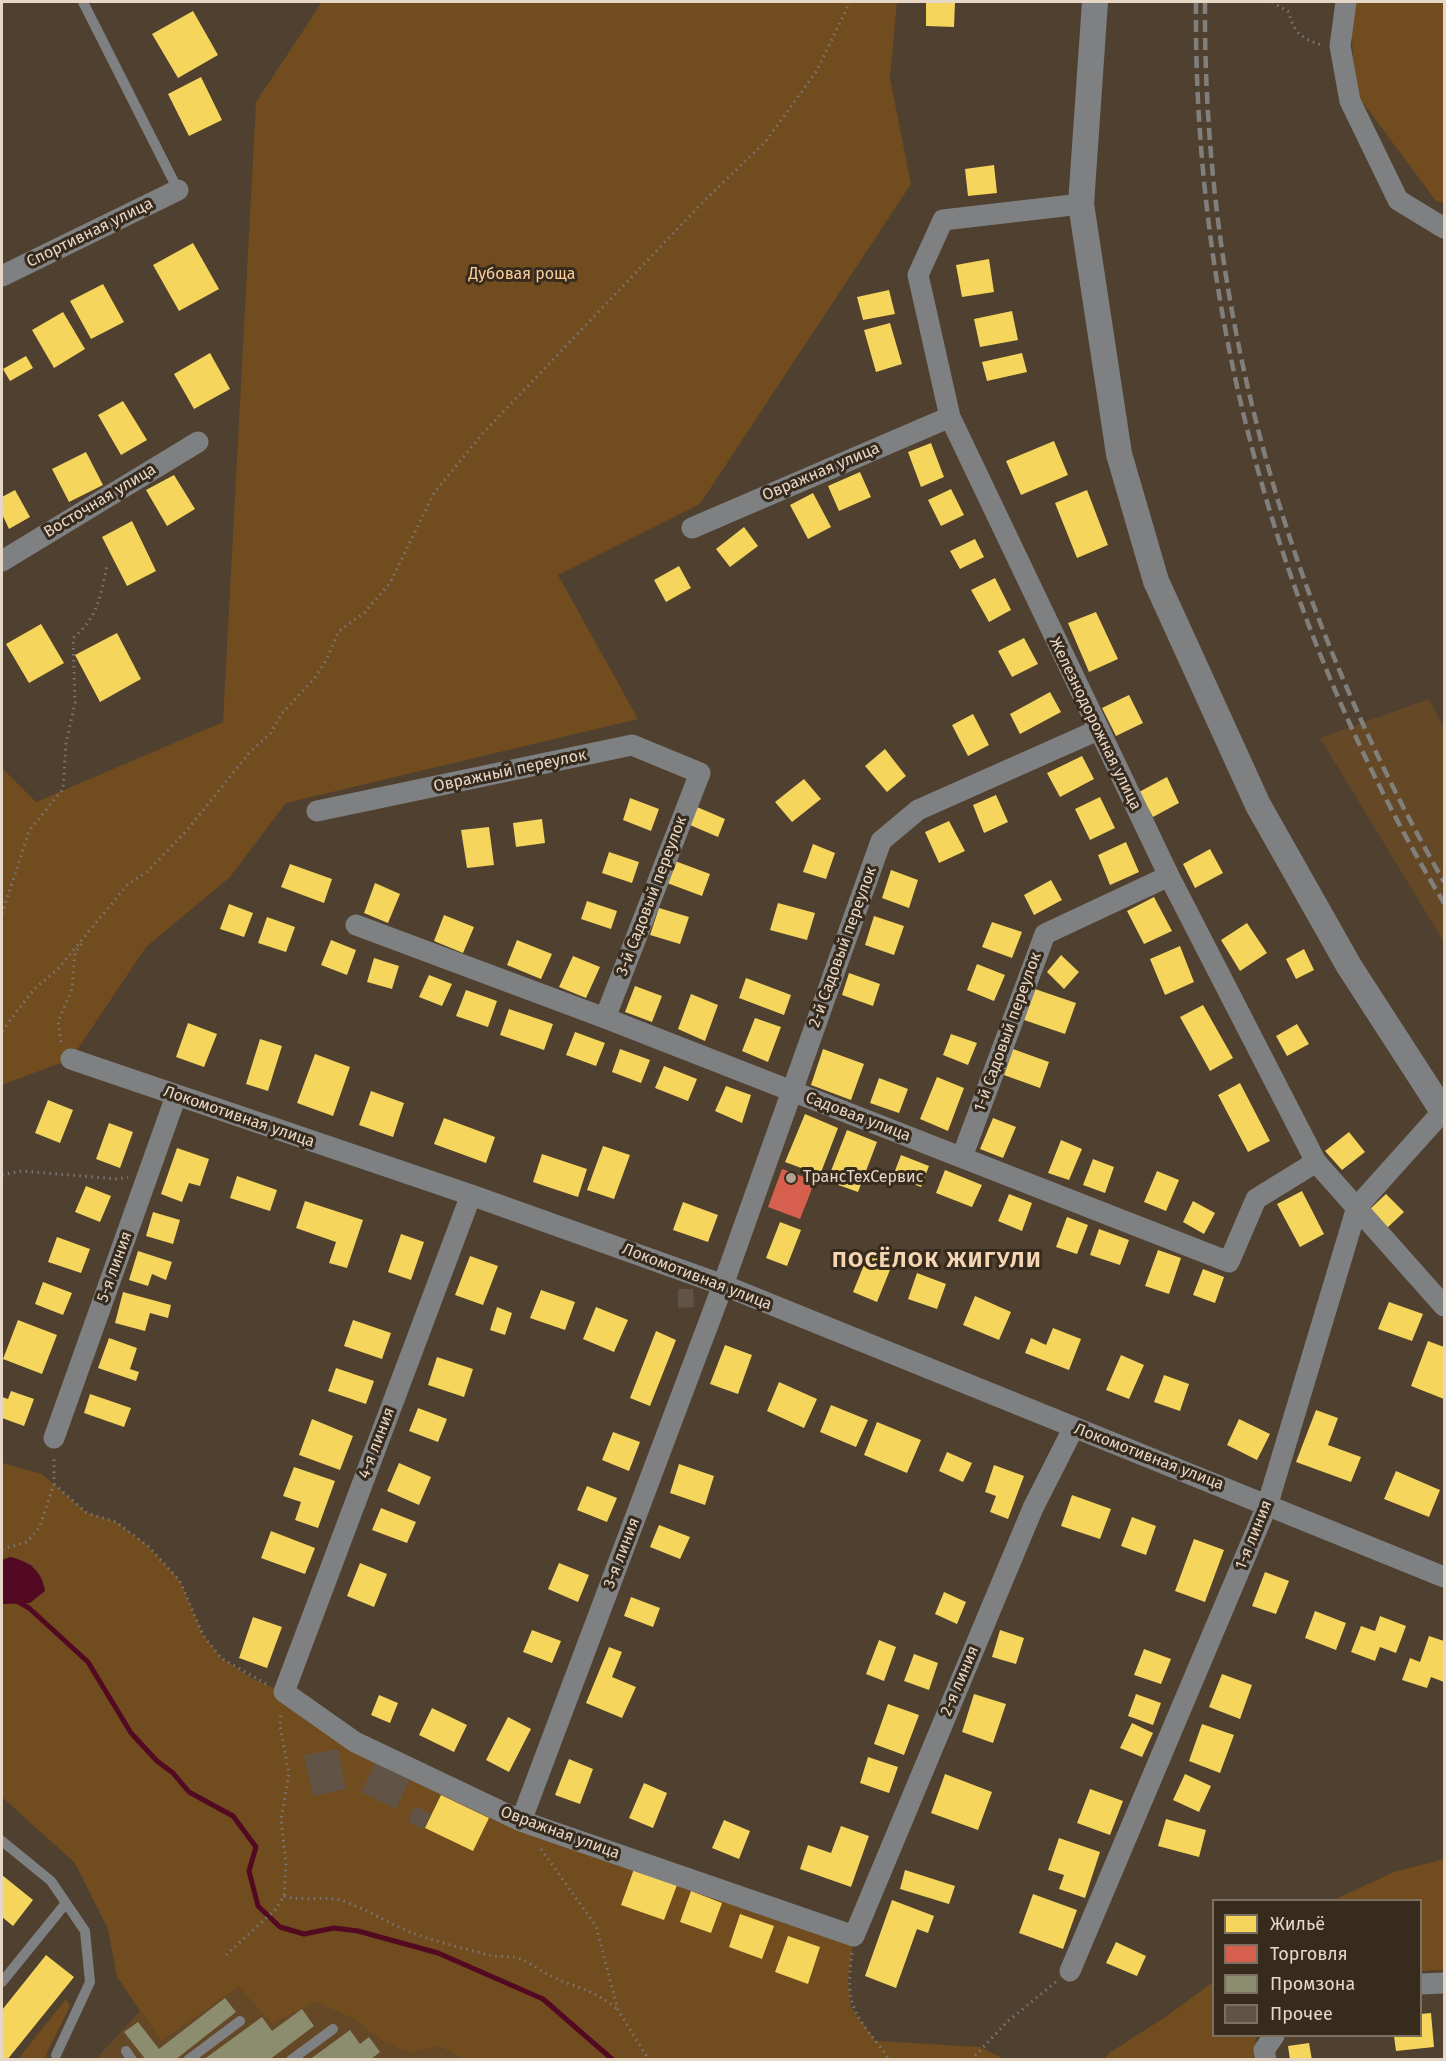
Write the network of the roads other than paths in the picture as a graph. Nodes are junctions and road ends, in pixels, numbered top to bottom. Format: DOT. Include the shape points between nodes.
graph roads {
  1 [pos="83,2"];
  2 [pos="1095,2"];
  3 [pos="1346,2"];
  4 [pos="178,190"];
  5 [pos="1081,204"];
  6 [pos="1444,228"];
  7 [pos="2,276"];
  8 [pos="950,417"];
  9 [pos="198,442"];
  10 [pos="692,528"];
  11 [pos="2,561"];
  12 [pos="1098,730"];
  13 [pos="700,773"];
  14 [pos="317,811"];
  15 [pos="1169,876"];
  16 [pos="356,925"];
  17 [pos="605,1018"];
  18 [pos="71,1059"];
  19 [pos="791,1092"];
  20 [pos="176,1096"];
  21 [pos="1444,1112"];
  22 [pos="962,1156"];
  23 [pos="1316,1162"];
  24 [pos="471,1195"];
  25 [pos="1357,1207"];
  26 [pos="723,1285"];
  27 [pos="1444,1306"];
  28 [pos="1074,1429"];
  29 [pos="54,1438"];
  30 [pos="1268,1503"];
  31 [pos="1444,1577"];
  32 [pos="284,1692"];
  33 [pos="520,1821"];
  34 [pos="2,1840"];
  35 [pos="66,1904"];
  36 [pos="854,1936"];
  37 [pos="1070,1971"];
  38 [pos="2,1982"];
  39 [pos="1444,1983"];
  40 [pos="1422,1984"];
  41 [pos="240,2021"];
  42 [pos="333,2029"];
  43 [pos="56,2058"];
  44 [pos="188,2060"];
  45 [pos="291,2060"];
  1 -- 4 [label="lane"];
  2 -- 5 [label="street"];
  3 -- 6 [label="street" via="1340,46 1350,101 1398,200"];
  4 -- 7 [label="street, Спортивная улица"];
  5 -- 8 [label="street, Железнодорожная улица" via="943,220 918,275"];
  5 -- 21 [label="street" via="1119,454 1156,581 1258,805 1349,966"];
  8 -- 10 [label="street, Овражная улица"];
  8 -- 12 [label="street, Железнодорожная улица"];
  9 -- 11 [label="street, Восточная улица"];
  12 -- 15 [label="street, Железнодорожная улица"];
  12 -- 19 [label="street, 2-й Садовый переулок" via="918,810 881,841"];
  13 -- 14 [label="street, Овражный переулок" via="632,745"];
  13 -- 17 [label="street, 3-й Садовый переулок"];
  15 -- 22 [label="street, 1-й Садовый переулок" via="1045,934"];
  15 -- 23 [label="street, Железнодорожная улица"];
  16 -- 17 [label="street, Садовая улица"];
  17 -- 19 [label="street, Садовая улица"];
  18 -- 20 [label="street, Локомотивная улица"];
  19 -- 22 [label="street, Садовая улица"];
  19 -- 26 [label="street, 2-й Садовый переулок"];
  20 -- 24 [label="street, Локомотивная улица"];
  20 -- 29 [label="street, 5-я линия"];
  21 -- 25 [label="street, 1-я линия"];
  22 -- 23 [label="street, Садовая улица" via="1229,1262 1256,1199"];
  23 -- 25 [label="street, Железнодорожная улица"];
  24 -- 26 [label="street, Локомотивная улица"];
  24 -- 32 [label="street, 4-я линия"];
  25 -- 27 [label="street, Железнодорожная улица"];
  25 -- 30 [label="street, 1-я линия"];
  26 -- 28 [label="street, Локомотивная улица"];
  26 -- 33 [label="street, 3-я линия"];
  28 -- 30 [label="street, Локомотивная улица"];
  28 -- 36 [label="street, 2-я линия" via="1033,1508"];
  30 -- 31 [label="street, Локомотивная улица"];
  30 -- 37 [label="street, 1-я линия"];
  32 -- 33 [label="street, Овражная улица" via="355,1742"];
  33 -- 36 [label="street, Овражная улица"];
  34 -- 35 [label="lane" via="51,1881"];
  35 -- 38 [label="lane"];
  35 -- 43 [label="lane" via="85,1931 90,1982"];
  39 -- 40 [label="street"];
  41 -- 44 [label="lane"];
  42 -- 45 [label="lane"];
}
